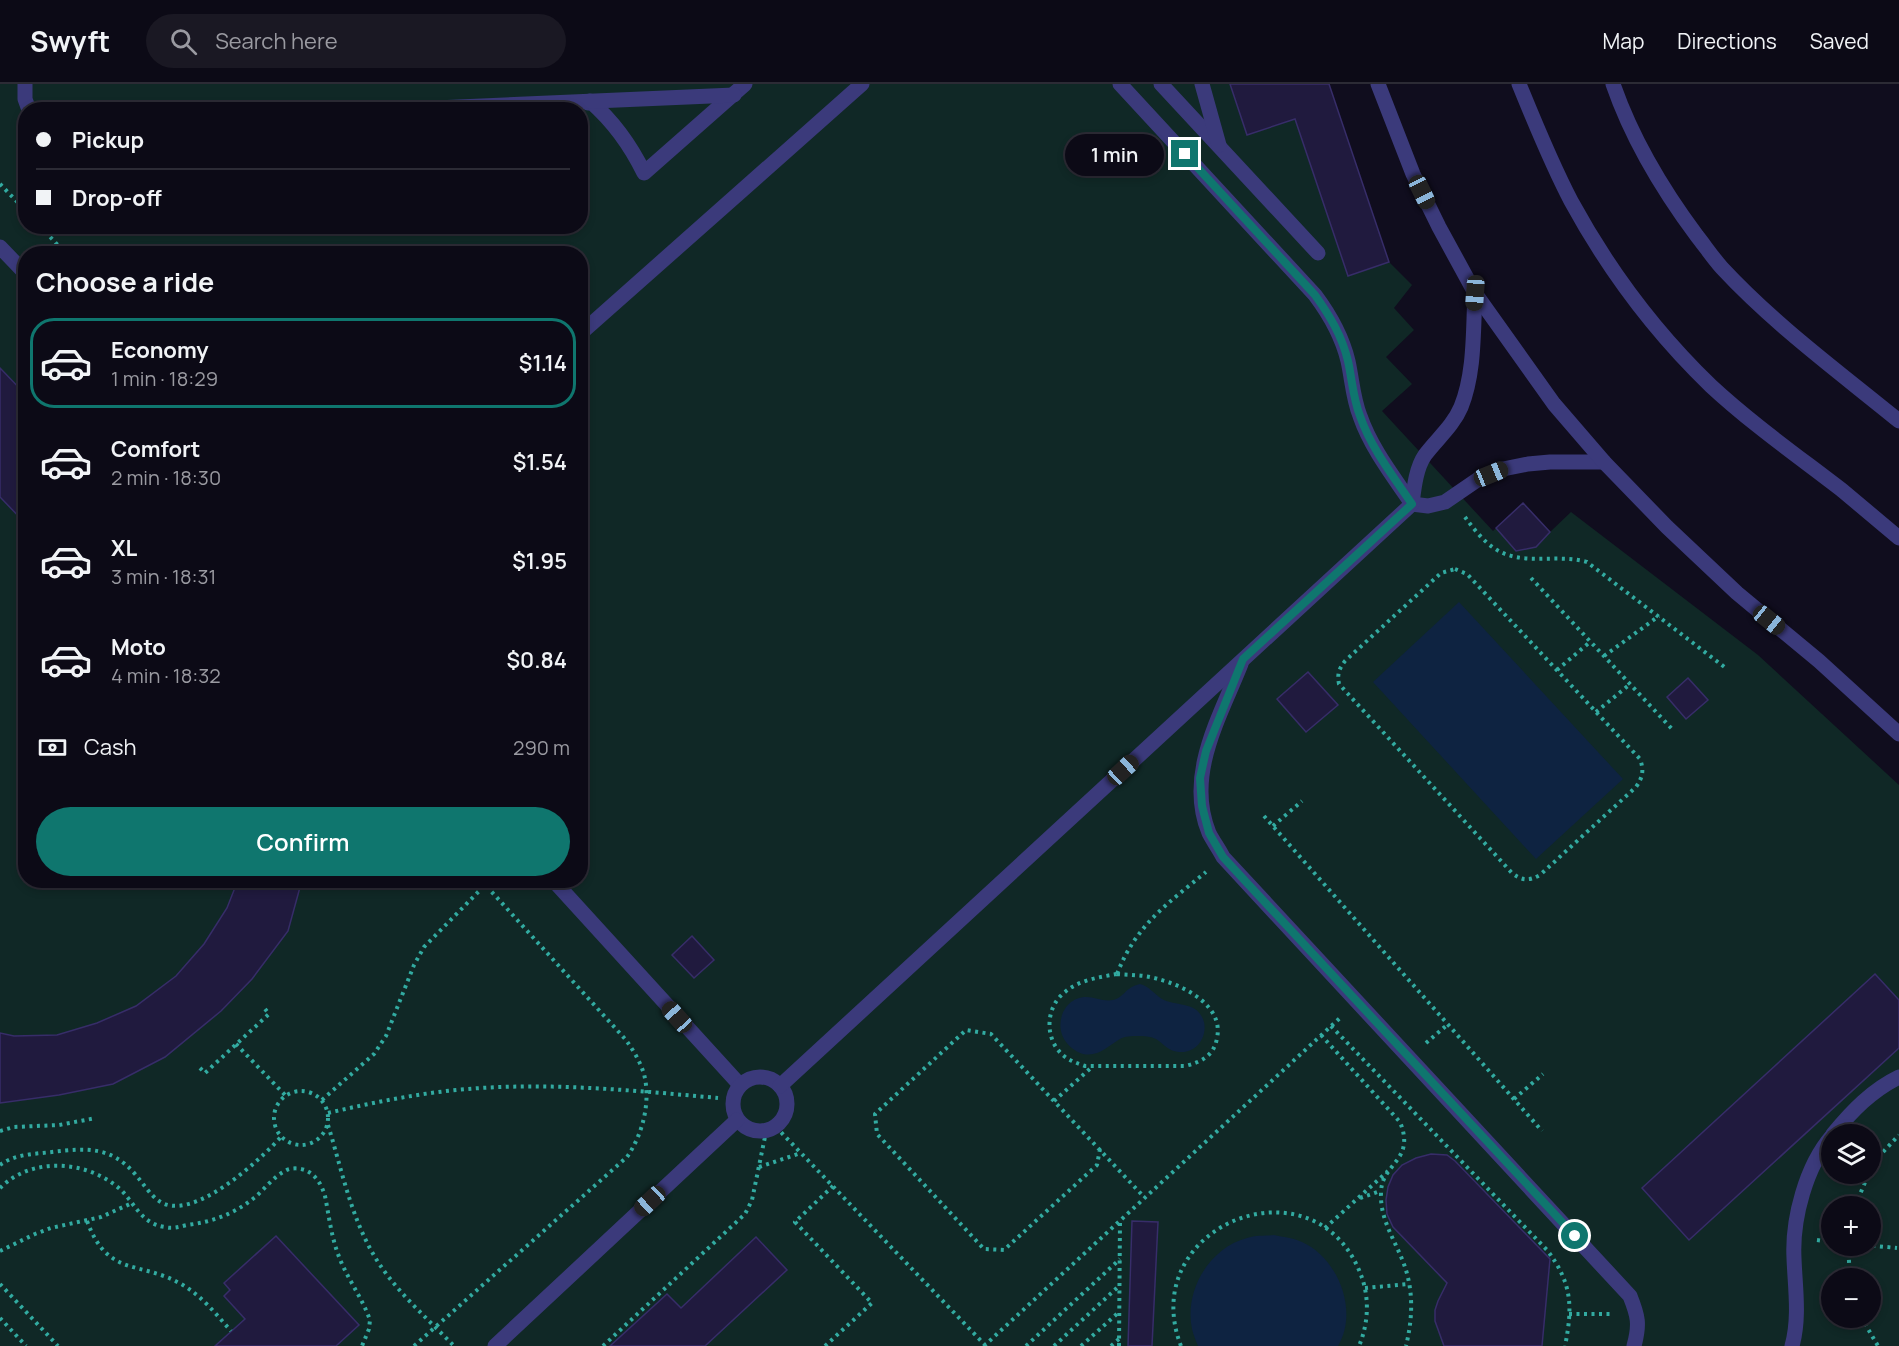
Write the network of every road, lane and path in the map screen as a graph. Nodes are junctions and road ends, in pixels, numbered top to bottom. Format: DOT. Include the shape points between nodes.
graph roads {
  1 [pos="25,84"];
  2 [pos="862,84"];
  3 [pos="1120,84"];
  4 [pos="1161,84"];
  5 [pos="1202,84"];
  6 [pos="1378,84"];
  7 [pos="1519,84"];
  8 [pos="1613,84"];
  9 [pos="740,89"];
  10 [pos="26,102"];
  11 [pos="588,105"];
  12 [pos="588,106"];
  13 [pos="1220,148"];
  14 [pos="0,184"];
  15 [pos="18,203"];
  16 [pos="47,234"];
  17 [pos="59,246"];
  18 [pos="0,247"];
  19 [pos="1318,253"];
  20 [pos="18,266"];
  21 [pos="1475,293"];
  22 [pos="588,327"];
  23 [pos="1899,420"];
  24 [pos="1604,462"];
  25 [pos="1449,498"];
  26 [pos="1412,504"];
  27 [pos="1899,538"];
  28 [pos="1531,578"];
  29 [pos="1659,616"];
  30 [pos="1590,642"];
  31 [pos="1604,656"];
  32 [pos="1243,659"];
  33 [pos="1727,669"];
  34 [pos="1557,670"];
  35 [pos="1629,685"];
  36 [pos="1596,712"];
  37 [pos="1672,729"];
  38 [pos="1899,734"];
  39 [pos="1302,801"];
  40 [pos="1264,816"];
  41 [pos="1273,826"];
  42 [pos="1223,857"];
  43 [pos="482,888"];
  44 [pos="488,888"];
  45 [pos="560,888"];
  46 [pos="1117,974"];
  47 [pos="1358,1001"];
  48 [pos="265,1009"];
  49 [pos="1332,1026"];
  50 [pos="1321,1035"];
  51 [pos="236,1044"];
  52 [pos="1094,1066"];
  53 [pos="200,1068"];
  54 [pos="1544,1074"];
  55 [pos="1899,1077"];
  56 [pos="740,1085"];
  57 [pos="780,1086"];
  58 [pos="646,1091"];
  59 [pos="285,1095"];
  60 [pos="708,1097"];
  61 [pos="1514,1099"];
  62 [pos="322,1100"];
  63 [pos="1054,1101"];
  64 [pos="328,1113"];
  65 [pos="96,1118"];
  66 [pos="737,1120"];
  67 [pos="1841,1124"];
  68 [pos="328,1125"];
  69 [pos="771,1129"];
  70 [pos="0,1131"];
  71 [pos="1542,1131"];
  72 [pos="1899,1135"];
  73 [pos="281,1137"];
  74 [pos="1100,1149"];
  75 [pos="801,1153"];
  76 [pos="1821,1155"];
  77 [pos="1881,1155"];
  78 [pos="0,1165"];
  79 [pos="1393,1166"];
  80 [pos="759,1167"];
  81 [pos="833,1186"];
  82 [pos="0,1188"];
  83 [pos="1380,1191"];
  84 [pos="1144,1197"];
  85 [pos="1357,1199"];
  86 [pos="132,1203"];
  87 [pos="1120,1220"];
  88 [pos="87,1221"];
  89 [pos="1325,1228"];
  90 [pos="1881,1246"];
  91 [pos="1897,1248"];
  92 [pos="0,1251"];
  93 [pos="1120,1259"];
  94 [pos="0,1284"];
  95 [pos="1409,1284"];
  96 [pos="1119,1286"];
  97 [pos="1365,1288"];
  98 [pos="1119,1312"];
  99 [pos="1569,1314"];
  100 [pos="1618,1314"];
  101 [pos="0,1318"];
  102 [pos="435,1326"];
  103 [pos="1867,1328"];
  104 [pos="231,1331"];
  105 [pos="1119,1339"];
  106 [pos="26,1346"];
  107 [pos="58,1346"];
  108 [pos="362,1346"];
  109 [pos="414,1346"];
  110 [pos="454,1346"];
  111 [pos="495,1346"];
  112 [pos="603,1346"];
  113 [pos="825,1346"];
  114 [pos="985,1346"];
  115 [pos="1026,1346"];
  116 [pos="1054,1346"];
  117 [pos="1081,1346"];
  118 [pos="1111,1346"];
  119 [pos="1119,1346"];
  120 [pos="1181,1346"];
  121 [pos="1359,1346"];
  122 [pos="1406,1346"];
  123 [pos="1565,1346"];
  124 [pos="1634,1346"];
  125 [pos="1792,1346"];
  126 [pos="1878,1346"];
  1 -- 10 [label="street"];
  2 -- 22 [label="street"];
  3 -- 26 [label="street" via="1326,310 1342,343 1365,431"];
  4 -- 13 [label="street"];
  5 -- 13 [label="street"];
  6 -- 21 [label="street" via="1413,174"];
  7 -- 27 [label="street" via="1571,200 1611,267 1658,329 1711,386"];
  8 -- 23 [label="street" via="1648,163 1720,267 1763,310"];
  9 -- 11 [label="street"];
  9 -- 12 [label="street" via="644,172 607,115"];
  13 -- 19 [label="street"];
  14 -- 15 [label="path"];
  16 -- 17 [label="path"];
  18 -- 20 [label="street"];
  21 -- 24 [label="street" via="1554,404"];
  21 -- 26 [label="street" via="1468,383 1460,409 1424,457"];
  24 -- 25 [label="street" via="1550,462 1503,469"];
  24 -- 38 [label="street" via="1737,593"];
  25 -- 26 [label="street" via="1428,506"];
  25 -- 29 [label="path" via="1483,538 1503,554 1587,562"];
  26 -- 32 [label="street"];
  28 -- 30 [label="path"];
  29 -- 31 [label="path"];
  29 -- 33 [label="path"];
  30 -- 31 [label="path"];
  30 -- 34 [label="path"];
  31 -- 35 [label="path"];
  32 -- 42 [label="street" via="1206,751 1200,778 1209,833"];
  32 -- 57 [label="street"];
  34 -- 36 [label="path"];
  34 -- 36 [label="path" via="1467,574 1455,569 1441,573 1345,661 1338,675 1344,691 1512,873 1526,880 1540,875 1640,781 1640,759"];
  35 -- 36 [label="path"];
  35 -- 37 [label="path"];
  39 -- 41 [label="path"];
  40 -- 41 [label="path"];
  41 -- 61 [label="path"];
  42 -- 46 [label="path" via="1143,927"];
  42 -- 47 [label="street"];
  43 -- 62 [label="path" via="424,947 386,1036 374,1054"];
  44 -- 58 [label="path" via="626,1040 640,1064"];
  45 -- 56 [label="street"];
  46 -- 52 [label="path" via="1075,986 1056,1000 1051,1011 1050,1035 1055,1047 1073,1062"];
  46 -- 52 [label="path" via="1160,979 1209,1006 1219,1031 1216,1044 1209,1056 1185,1066"];
  47 -- 49 [label="path"];
  47 -- 124 [label="street" via="1630,1296 1639,1324"];
  48 -- 51 [label="path" via="269,1014"];
  49 -- 50 [label="path"];
  49 -- 99 [label="path" via="1547,1250 1565,1277"];
  50 -- 79 [label="path" via="1400,1122 1405,1146"];
  50 -- 84 [label="path"];
  51 -- 53 [label="path" via="205,1072"];
  51 -- 59 [label="path"];
  52 -- 63 [label="path"];
  54 -- 61 [label="path"];
  55 -- 67 [label="street" via="1853,1109"];
  56 -- 57 [label="street" via="765,1077"];
  56 -- 66 [label="street" via="733,1099"];
  57 -- 69 [label="street" via="787,1107 783,1118"];
  58 -- 60 [label="path"];
  58 -- 64 [label="path" via="480,1088 378,1101"];
  58 -- 102 [label="path" via="640,1132 627,1157"];
  59 -- 62 [label="path" via="303,1090"];
  59 -- 73 [label="path" via="273,1117"];
  61 -- 71 [label="path"];
  62 -- 64 [label="path"];
  63 -- 74 [label="path"];
  63 -- 74 [label="path" via="991,1034 966,1030 875,1114 876,1134 984,1250 1004,1250 1097,1165"];
  64 -- 68 [label="path"];
  65 -- 70 [label="path"];
  66 -- 69 [label="street" via="755,1131"];
  66 -- 111 [label="street"];
  68 -- 73 [label="path" via="314,1142 302,1146"];
  68 -- 102 [label="path" via="355,1215 372,1253"];
  69 -- 75 [label="path"];
  69 -- 80 [label="path"];
  72 -- 77 [label="path"];
  73 -- 78 [label="path" via="239,1177 179,1207 159,1201 124,1163 103,1152 78,1149 18,1156"];
  74 -- 84 [label="path"];
  75 -- 80 [label="path"];
  75 -- 81 [label="path"];
  76 -- 125 [label="street" via="1809,1176 1797,1215 1797,1313"];
  79 -- 83 [label="path"];
  79 -- 85 [label="path"];
  80 -- 112 [label="path" via="745,1214"];
  81 -- 113 [label="path" via="795,1222 872,1303"];
  81 -- 114 [label="path"];
  82 -- 86 [label="path" via="25,1171 62,1165 96,1173"];
  83 -- 85 [label="path"];
  83 -- 95 [label="path" via="1386,1224"];
  84 -- 87 [label="path"];
  85 -- 89 [label="path"];
  86 -- 88 [label="path"];
  86 -- 108 [label="path" via="146,1220 156,1225 174,1228 201,1224 237,1210 285,1170 309,1172 322,1187 338,1255 370,1320"];
  87 -- 93 [label="path"];
  87 -- 114 [label="path"];
  88 -- 92 [label="path" via="51,1228"];
  88 -- 104 [label="path" via="97,1242 112,1258 168,1277 189,1289"];
  89 -- 97 [label="path" via="1355,1260"];
  89 -- 120 [label="path" via="1296,1215 1259,1213 1224,1224 1209,1235 1195,1248 1178,1281 1174,1318"];
  90 -- 91 [label="path"];
  93 -- 96 [label="path"];
  93 -- 115 [label="path"];
  94 -- 107 [label="path"];
  95 -- 97 [label="path"];
  95 -- 122 [label="path" via="1412,1316"];
  96 -- 98 [label="path"];
  96 -- 116 [label="path"];
  97 -- 121 [label="path" via="1367,1316"];
  98 -- 105 [label="path"];
  98 -- 117 [label="path"];
  99 -- 100 [label="path"];
  99 -- 123 [label="path"];
  101 -- 106 [label="path"];
  102 -- 109 [label="path"];
  102 -- 110 [label="path"];
  103 -- 126 [label="path"];
  105 -- 118 [label="path"];
  105 -- 119 [label="path"];
}
